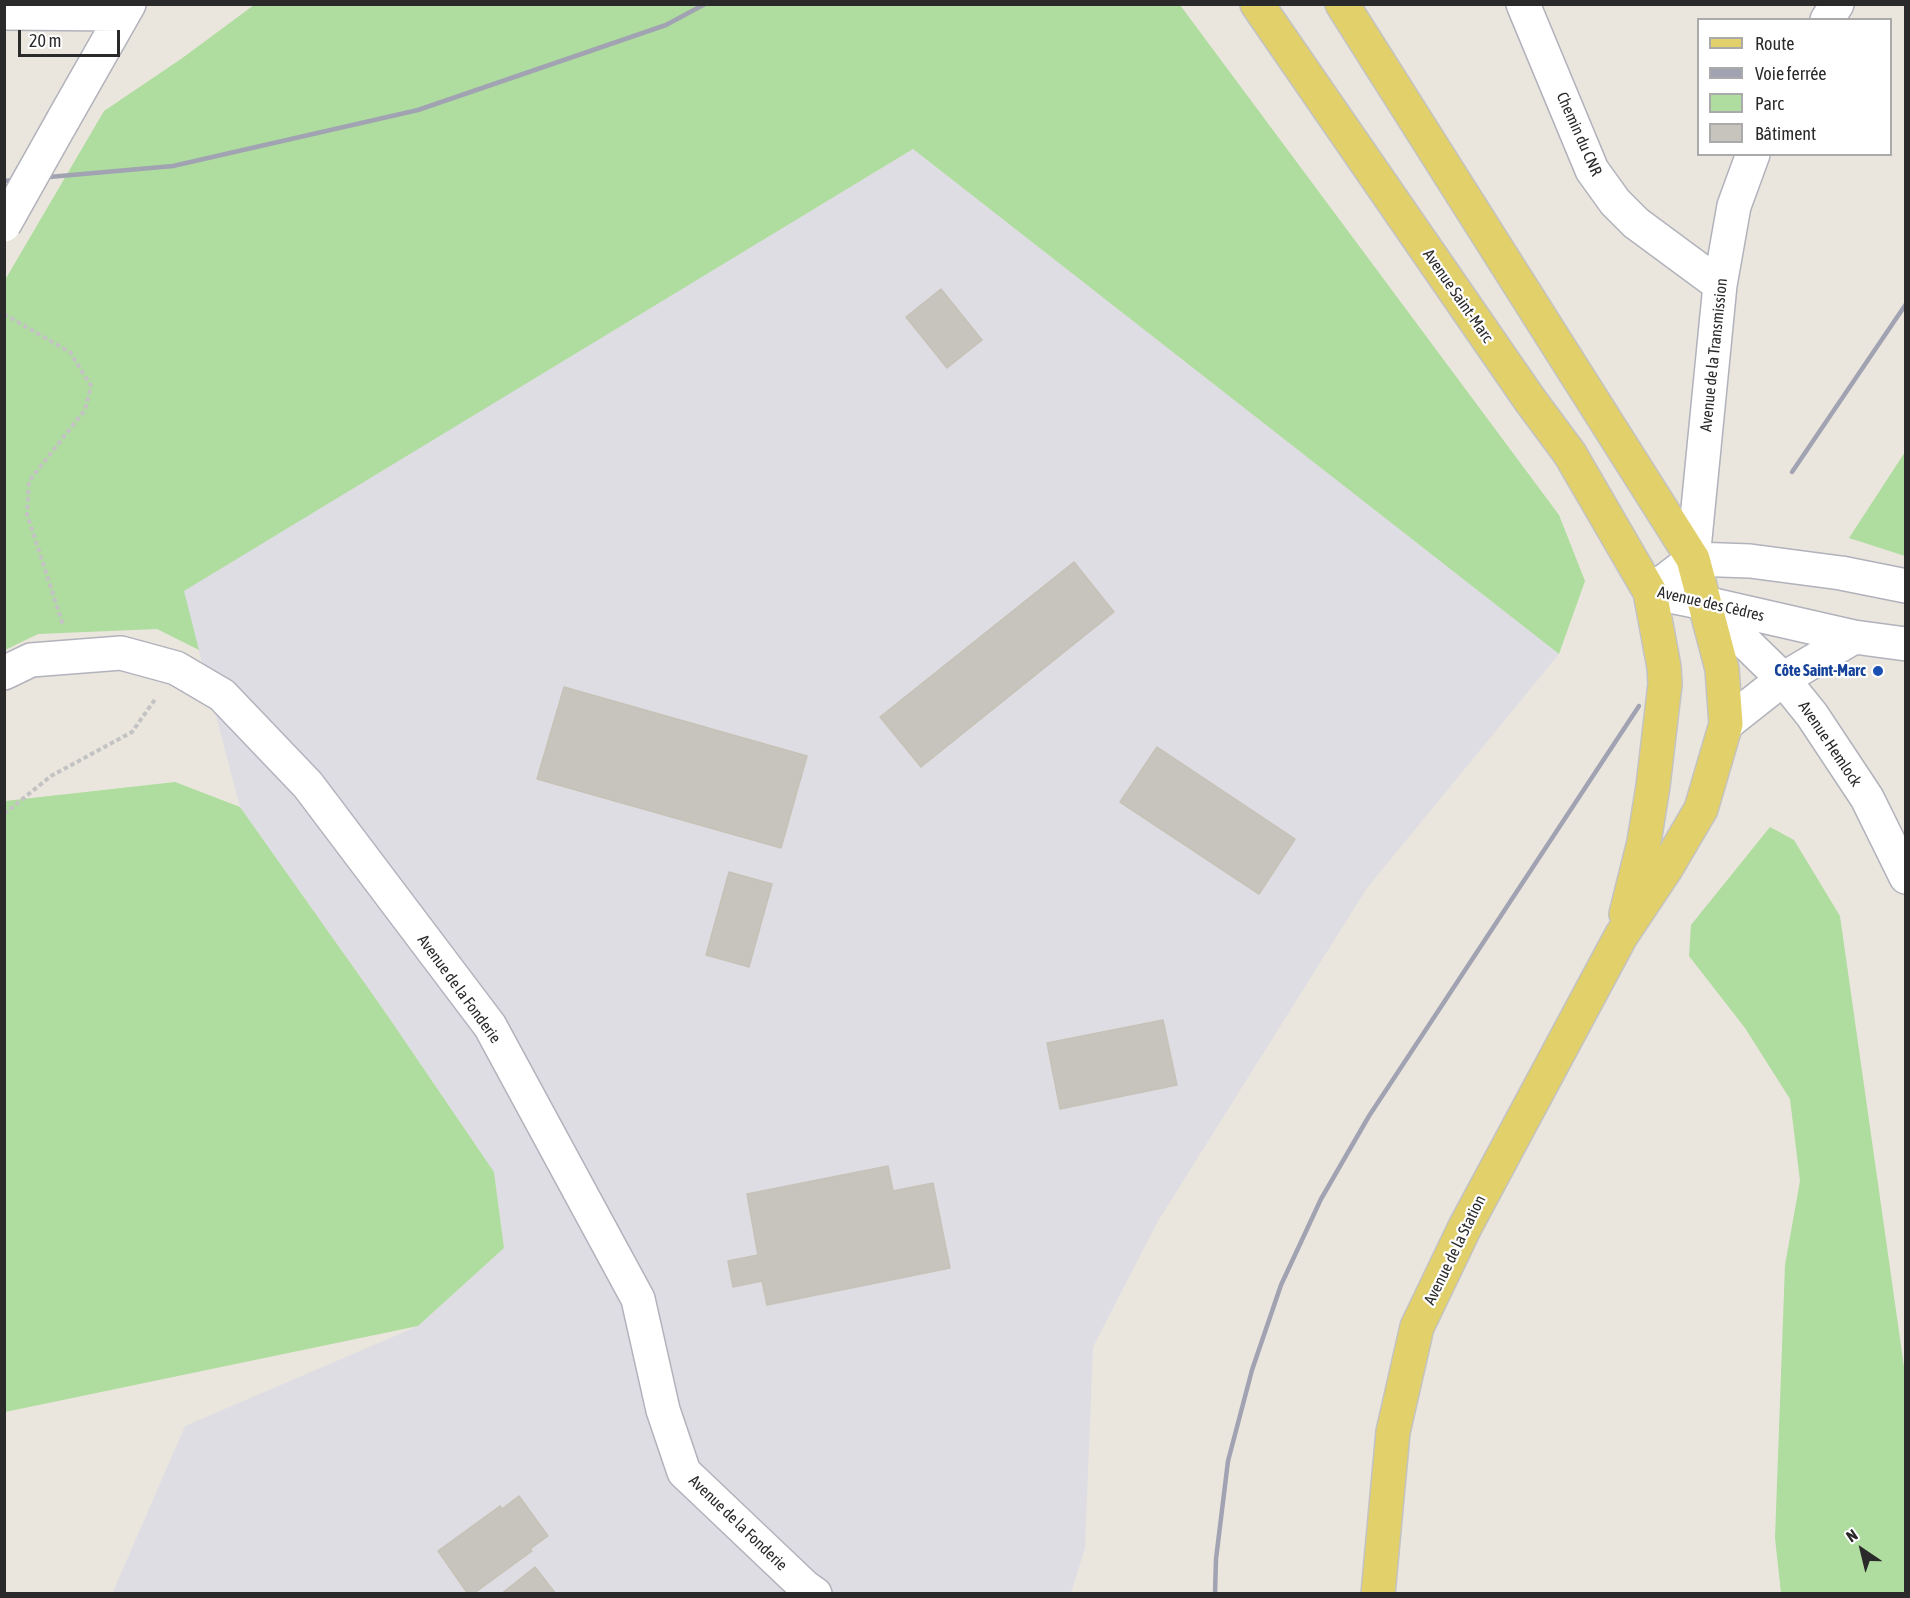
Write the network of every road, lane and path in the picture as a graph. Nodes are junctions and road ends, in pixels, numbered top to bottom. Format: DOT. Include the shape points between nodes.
graph roads {
  1 [pos="1257,4"];
  2 [pos="1342,4"];
  3 [pos="1523,4"];
  4 [pos="1837,4"];
  5 [pos="125,9"];
  6 [pos="4,13"];
  7 [pos="1828,18"];
  8 [pos="1752,156"];
  9 [pos="4,225"];
  10 [pos="1720,285"];
  11 [pos="4,314"];
  12 [pos="1694,559"];
  13 [pos="1905,586"];
  14 [pos="1650,592"];
  15 [pos="1705,603"];
  16 [pos="1854,638"];
  17 [pos="1905,644"];
  18 [pos="74,657"];
  19 [pos="176,668"];
  20 [pos="4,673"];
  21 [pos="1784,679"];
  22 [pos="1726,724"];
  23 [pos="4,814"];
  24 [pos="1905,877"];
  25 [pos="1621,936"];
  26 [pos="815,1593"];
  27 [pos="1378,1593"];
  1 -- 14 [label="main road, Avenue Saint-Marc" via="1570,454"];
  2 -- 12 [label="main road"];
  3 -- 10 [label="street, Chemin du CNR" via="1592,170 1636,223"];
  4 -- 7 [label="street"];
  5 -- 6 [label="street"];
  5 -- 9 [label="street, bridge"];
  8 -- 10 [label="street, Avenue de la Transmission" via="1734,206"];
  10 -- 12 [label="street, Avenue de la Transmission"];
  11 -- 18 [label="path" via="70,352 91,386 85,410 29,481 28,492 27,514"];
  12 -- 13 [label="street" via="1750,561"];
  12 -- 14 [label="street, Avenue des Cèdres"];
  12 -- 15 [label="main road"];
  14 -- 15 [label="street, Avenue des Cèdres"];
  14 -- 25 [label="main road" via="1665,684 1650,809"];
  15 -- 16 [label="street, Avenue des Cèdres"];
  15 -- 21 [label="street, Avenue Hemlock"];
  15 -- 22 [label="main road" via="1722,669"];
  16 -- 17 [label="street, Avenue des Cèdres"];
  16 -- 21 [label="street"];
  18 -- 19 [label="street, Avenue de la Fonderie" via="121,653"];
  18 -- 20 [label="street, Avenue de la Fonderie" via="31,660"];
  19 -- 23 [label="path" via="132,732 51,776"];
  19 -- 26 [label="street, Avenue de la Fonderie" via="222,695 308,785 490,1026 638,1299 663,1410 684,1472"];
  21 -- 22 [label="street"];
  21 -- 24 [label="street, Avenue Hemlock" via="1867,798"];
  22 -- 25 [label="main road" via="1701,809"];
  25 -- 27 [label="main road, Avenue de la Station" via="1465,1227 1417,1327 1393,1432"];
}
